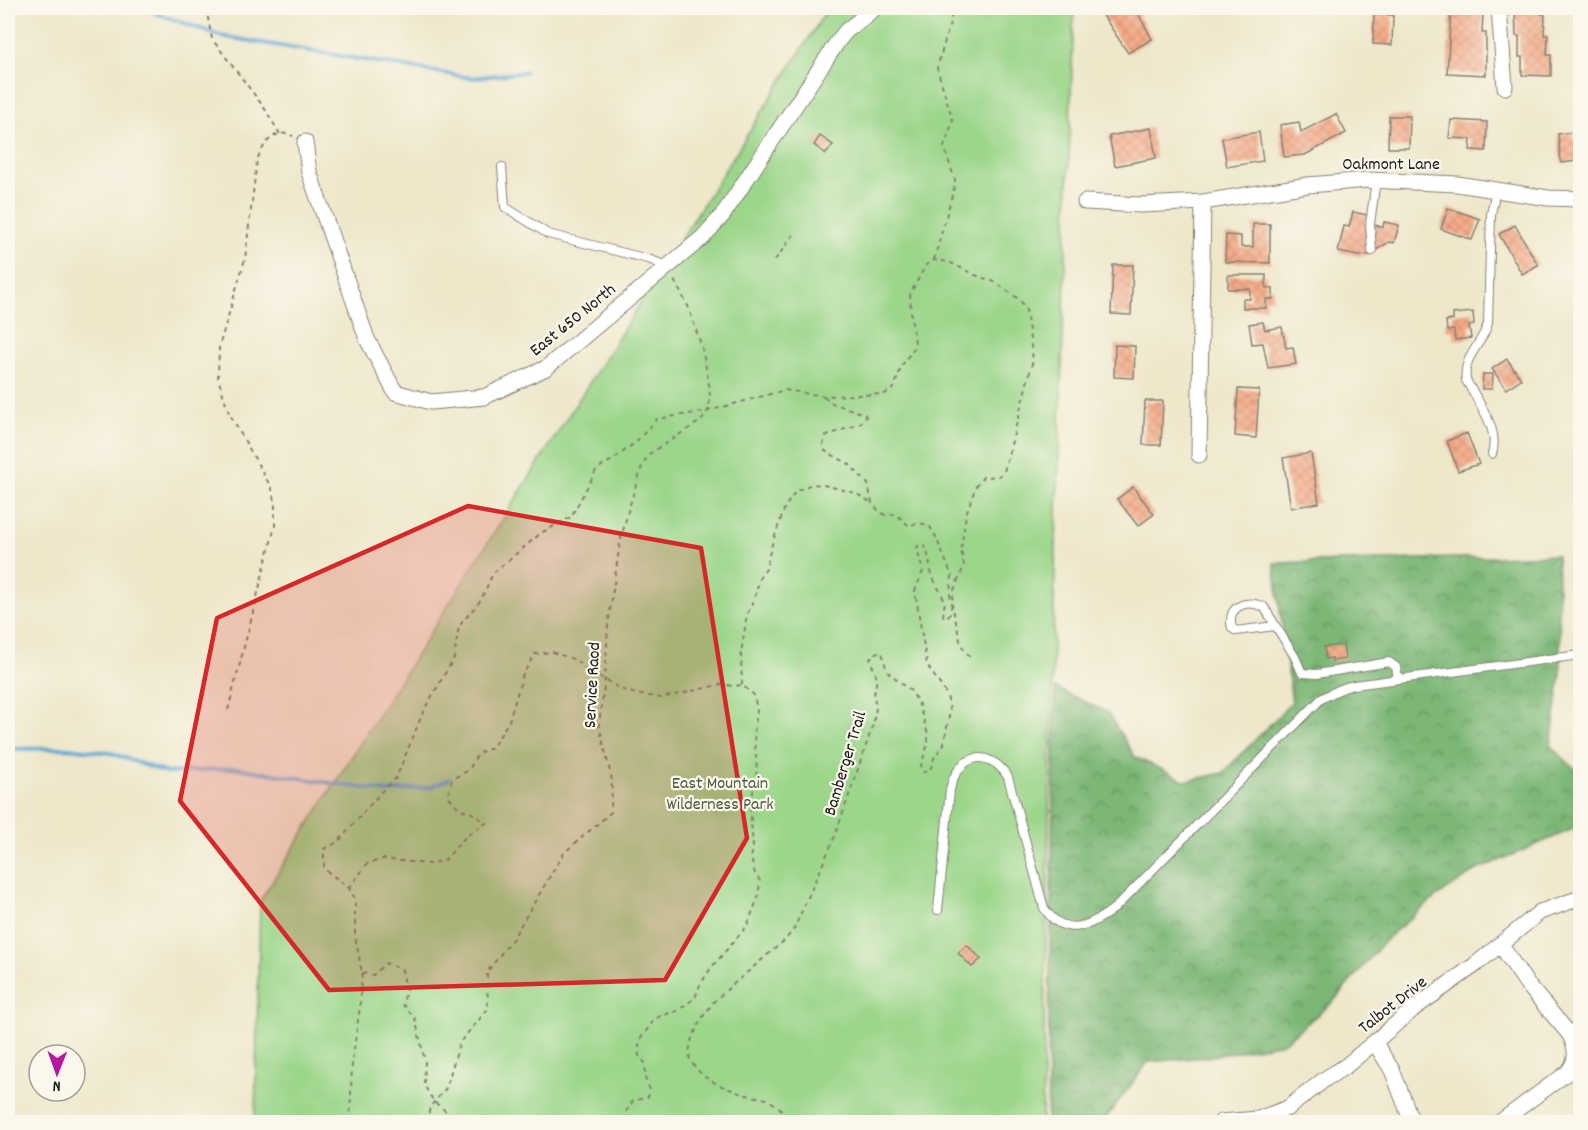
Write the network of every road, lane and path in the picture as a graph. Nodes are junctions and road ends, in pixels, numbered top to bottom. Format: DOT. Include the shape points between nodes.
graph roads {
  1 [pos="206,8"];
  2 [pos="875,8"];
  3 [pos="945,8"];
  4 [pos="1499,8"];
  5 [pos="1505,87"];
  6 [pos="304,142"];
  7 [pos="502,167"];
  8 [pos="1376,180"];
  9 [pos="1496,189"];
  10 [pos="1581,199"];
  11 [pos="1086,202"];
  12 [pos="1203,202"];
  13 [pos="795,233"];
  14 [pos="1372,251"];
  15 [pos="776,260"];
  16 [pos="934,260"];
  17 [pos="667,266"];
  18 [pos="824,396"];
  19 [pos="708,411"];
  20 [pos="1492,454"];
  21 [pos="1199,455"];
  22 [pos="872,503"];
  23 [pos="952,603"];
  24 [pos="1275,626"];
  25 [pos="1581,655"];
  26 [pos="972,660"];
  27 [pos="605,679"];
  28 [pos="1398,679"];
  29 [pos="742,685"];
  30 [pos="228,710"];
  31 [pos="349,888"];
  32 [pos="1581,898"];
  33 [pos="938,910"];
  34 [pos="1500,944"];
  35 [pos="362,973"];
  36 [pos="1375,1042"];
  37 [pos="434,1102"];
  38 [pos="1259,1121"];
  39 [pos="350,1122"];
  40 [pos="427,1122"];
  41 [pos="455,1122"];
  42 [pos="627,1122"];
  43 [pos="792,1122"];
  44 [pos="1221,1122"];
  45 [pos="1412,1122"];
  46 [pos="1500,1122"];
  1 -- 30 [label="path" via="212,39 280,134 263,144 257,159 245,259 219,347 219,378 229,413 272,489 275,506 275,526"];
  2 -- 17 [label="street, East 650 North" via="838,41 717,223"];
  3 -- 16 [label="path" via="951,20 938,68 953,121 944,147 955,185"];
  4 -- 5 [label="street"];
  6 -- 17 [label="street, East 650 North" via="309,172 367,339 394,392 431,402 484,397 495,392 546,368"];
  7 -- 17 [label="lane" via="506,207 548,234"];
  8 -- 9 [label="street, Oakmont Lane"];
  8 -- 12 [label="street, Oakmont Lane" via="1308,185"];
  8 -- 14 [label="lane" via="1370,224"];
  9 -- 10 [label="street, Oakmont Lane"];
  9 -- 20 [label="lane" via="1491,214 1488,324 1469,357 1465,375 1493,429 1496,444"];
  11 -- 12 [label="street, Oakmont Lane"];
  12 -- 21 [label="street"];
  13 -- 15 [label="path"];
  16 -- 18 [label="path" via="921,272 910,294 915,343 894,388 885,394"];
  16 -- 23 [label="path" via="949,261 995,282 1020,300 1026,310 1033,360 1004,472 983,477 976,486 965,520 961,550 964,566"];
  17 -- 19 [label="path" via="688,306 702,348 709,383"];
  18 -- 19 [label="path" via="784,390"];
  18 -- 22 [label="path" via="832,403 865,414 861,423 826,436 823,444 825,451 849,464 868,484"];
  19 -- 27 [label="path, Service Raod" via="702,420 657,447 642,466 621,543 608,625"];
  19 -- 31 [label="path" via="657,419 637,441 597,469 572,517 541,533 493,573 481,600 459,626 454,658 424,710 396,778 338,842 324,849 324,869"];
  22 -- 23 [label="path" via="885,515 896,514 909,526 917,523 930,527 952,576"];
  22 -- 29 [label="path" via="855,493 824,485 812,484 796,491 786,507 747,614 741,654"];
  23 -- 26 [label="path" via="961,645"];
  23 -- 43 [label="path, Bamberger Trail" via="949,616 943,616 945,601 932,576 926,547 918,546 923,571 915,591 927,665 947,695 950,711 944,744 930,771 923,772 921,765 928,734 918,702 888,671 882,652 874,652 870,659 877,678 873,725 836,836 794,929 716,999 691,1041 690,1061 702,1075 742,1094 767,1099"];
  24 -- 24 [label="lane" via="1264,607 1257,604 1239,606 1230,616 1236,632"];
  24 -- 28 [label="lane" via="1302,673 1389,662 1396,667"];
  25 -- 28 [label="lane"];
  27 -- 29 [label="path" via="620,689 662,698 722,684"];
  27 -- 31 [label="path" via="590,674 576,660 552,652 535,654 523,674 509,722 492,748 478,753 469,770 452,779 448,795 460,809 486,823 466,836 445,860 428,864 383,859 367,864"];
  27 -- 37 [label="path, Service Raod" via="598,725 612,780 611,812 564,853 513,938 487,972 488,1009 460,1042 446,1088"];
  28 -- 33 [label="lane" via="1344,686 1321,699 1116,908 1088,926 1068,926 1049,915 1042,903 1008,777 995,762 967,761 953,776 950,790"];
  29 -- 42 [label="path" via="754,695 757,711 757,771 750,807 751,858 754,874 760,881 758,898 747,926 711,968 696,998 654,1020 641,1038 639,1056 645,1063 650,1090 648,1096 633,1101 627,1110"];
  31 -- 35 [label="path" via="355,899 355,936"];
  32 -- 34 [label="street, Talbot Drive" via="1540,912"];
  34 -- 36 [label="street, Talbot Drive"];
  34 -- 46 [label="street" via="1570,1035 1575,1055 1574,1065 1567,1073"];
  35 -- 37 [label="path" via="374,975 386,963 402,970 406,988 403,1005 415,1018 425,1061 424,1085"];
  35 -- 39 [label="path"];
  36 -- 38 [label="street, Talbot Drive" via="1288,1108"];
  36 -- 45 [label="street" via="1392,1070"];
  37 -- 40 [label="path, Service Raod"];
  37 -- 41 [label="path"];
  38 -- 44 [label="street, Talbot Drive"];
}
